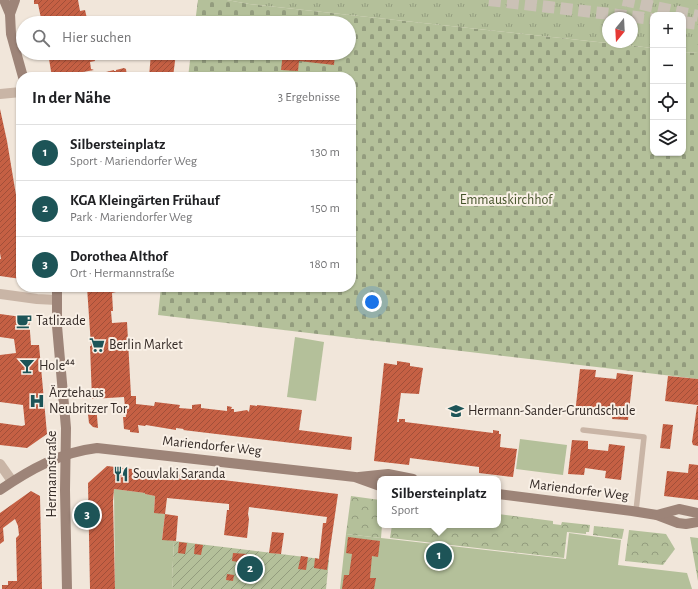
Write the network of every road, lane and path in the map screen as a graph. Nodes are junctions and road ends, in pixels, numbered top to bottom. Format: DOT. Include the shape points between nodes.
graph roads {
  1 [pos="4,0"];
  2 [pos="15,0"];
  3 [pos="10,14"];
  4 [pos="16,50"];
  5 [pos="19,60"];
  6 [pos="22,72"];
  7 [pos="16,92"];
  8 [pos="0,94"];
  9 [pos="57,292"];
  10 [pos="0,294"];
  11 [pos="57,300"];
  12 [pos="583,430"];
  13 [pos="66,455"];
  14 [pos="0,464"];
  15 [pos="398,476"];
  16 [pos="355,478"];
  17 [pos="12,482"];
  18 [pos="377,485"];
  19 [pos="0,490"];
  20 [pos="501,494"];
  21 [pos="636,512"];
  22 [pos="698,513"];
  23 [pos="657,515"];
  24 [pos="698,522"];
  25 [pos="67,589"];
  1 -- 3 [label="street"];
  2 -- 3 [label="street"];
  3 -- 4 [label="street"];
  5 -- 6 [label="street"];
  7 -- 8 [label="street"];
  9 -- 11 [label="street, Hermannstraße"];
  10 -- 11 [label="street"];
  11 -- 13 [label="street, Hermannstraße"];
  12 -- 21 [label="lane" via="644,437"];
  13 -- 16 [label="street, Mariendorfer Weg" via="86,449 105,448"];
  13 -- 17 [label="street, Mariendorfer Weg"];
  13 -- 25 [label="street, Hermannstraße"];
  14 -- 17 [label="street"];
  15 -- 16 [label="street, Mariendorfer Weg" via="388,474"];
  16 -- 18 [label="street, Mariendorfer Weg"];
  17 -- 19 [label="street, Mariendorfer Weg"];
  20 -- 21 [label="street, Mariendorfer Weg"];
  21 -- 23 [label="street, Mariendorfer Weg"];
  22 -- 23 [label="street, Mariendorfer Weg" via="679,509"];
  23 -- 24 [label="street, Mariendorfer Weg" via="678,523"];
}
